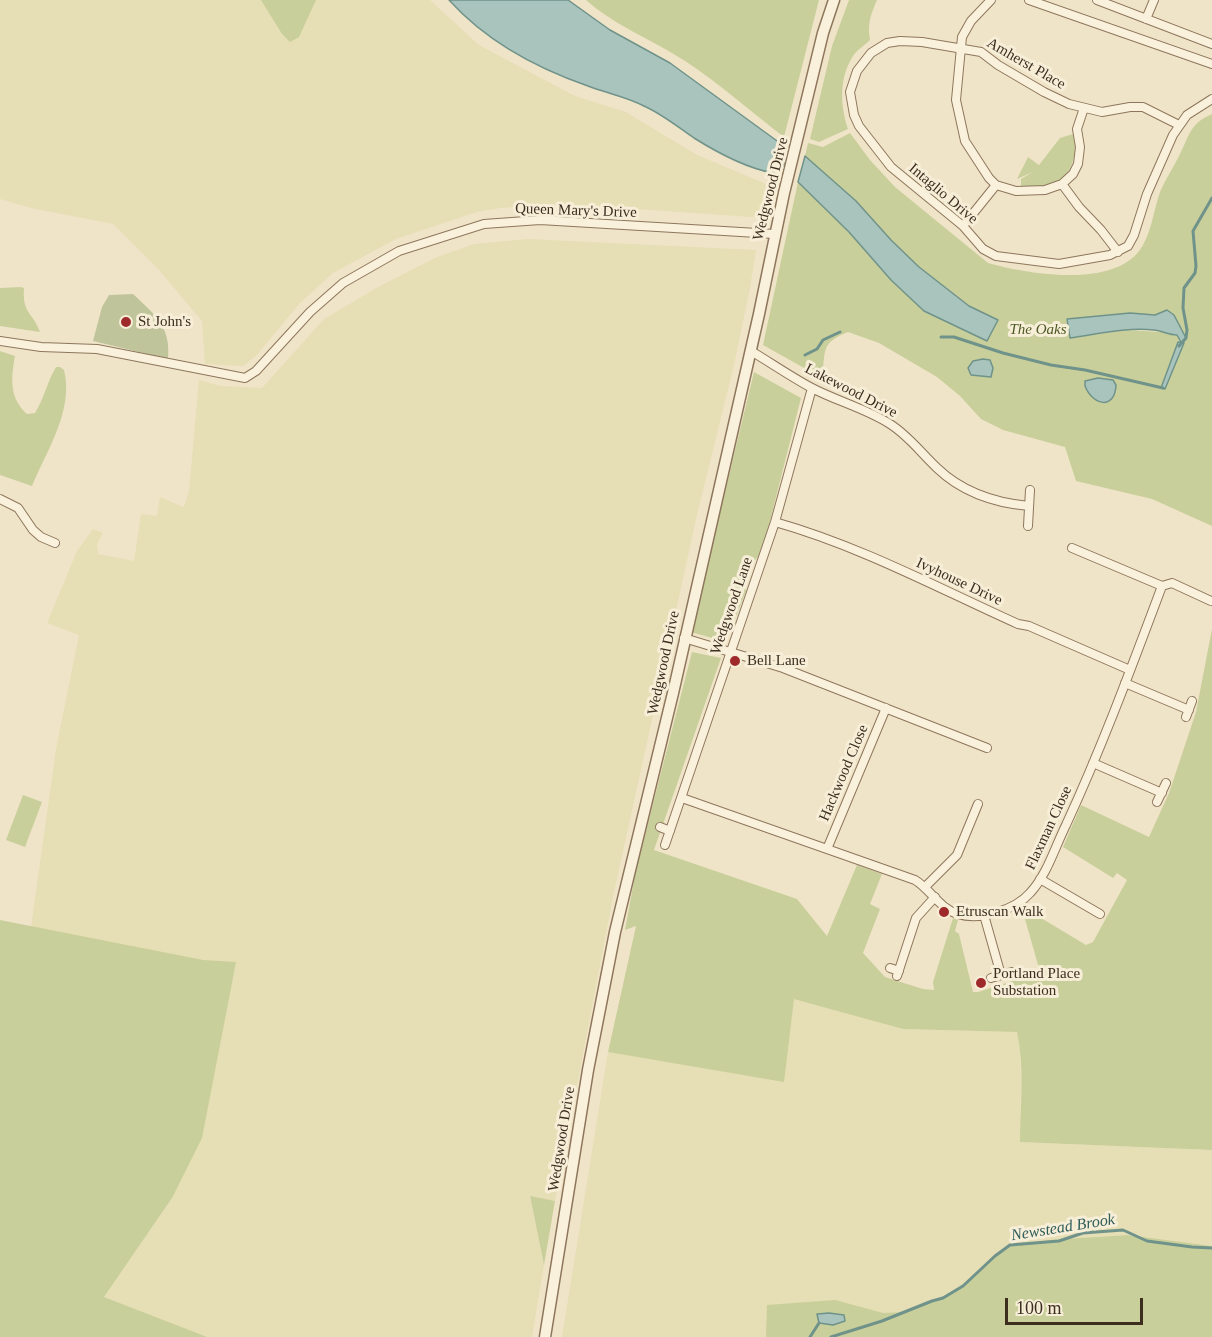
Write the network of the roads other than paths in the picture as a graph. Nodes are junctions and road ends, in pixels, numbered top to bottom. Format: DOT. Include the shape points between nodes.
graph roads {
  1 [pos="834,0"];
  2 [pos="991,0"];
  3 [pos="1029,0"];
  4 [pos="1097,0"];
  5 [pos="1153,0"];
  6 [pos="1146,19"];
  7 [pos="1212,44"];
  8 [pos="961,48"];
  9 [pos="1212,64"];
  10 [pos="1212,99"];
  11 [pos="1084,108"];
  12 [pos="1179,125"];
  13 [pos="1062,184"];
  14 [pos="996,185"];
  15 [pos="963,226"];
  16 [pos="774,234"];
  17 [pos="1118,252"];
  18 [pos="0,341"];
  19 [pos="751,351"];
  20 [pos="812,388"];
  21 [pos="1030,490"];
  22 [pos="0,500"];
  23 [pos="1029,506"];
  24 [pos="776,522"];
  25 [pos="1028,526"];
  26 [pos="55,543"];
  27 [pos="1072,548"];
  28 [pos="1162,586"];
  29 [pos="1211,601"];
  30 [pos="684,638"];
  31 [pos="731,652"];
  32 [pos="1130,670"];
  33 [pos="1125,683"];
  34 [pos="886,708"];
  35 [pos="1189,709"];
  36 [pos="987,748"];
  37 [pos="1093,763"];
  38 [pos="1166,783"];
  39 [pos="1162,793"];
  40 [pos="682,798"];
  41 [pos="1157,802"];
  42 [pos="978,804"];
  43 [pos="660,827"];
  44 [pos="670,831"];
  45 [pos="665,844"];
  46 [pos="826,849"];
  47 [pos="1040,879"];
  48 [pos="926,886"];
  49 [pos="935,897"];
  50 [pos="1100,914"];
  51 [pos="984,915"];
  52 [pos="895,972"];
  53 [pos="1012,972"];
  54 [pos="1001,975"];
  55 [pos="991,978"];
  56 [pos="545,1337"];
  1 -- 16 [label="street, Wedgwood Drive"];
  2 -- 8 [label="street" via="971,21"];
  3 -- 9 [label="street"];
  4 -- 6 [label="street"];
  5 -- 6 [label="street"];
  6 -- 7 [label="street"];
  8 -- 11 [label="street, Amherst Place" via="981,52 1044,92"];
  8 -- 14 [label="street" via="956,100 965,141"];
  8 -- 15 [label="street, Intaglio Drive" via="922,42 887,44 864,60 850,92 859,126 891,167"];
  10 -- 12 [label="street"];
  11 -- 12 [label="street, Amherst Place" via="1102,112 1143,108"];
  11 -- 13 [label="street" via="1077,129 1078,164"];
  12 -- 17 [label="street" via="1147,194 1134,235 1128,246"];
  13 -- 14 [label="street" via="1045,190 1018,191"];
  13 -- 17 [label="street"];
  14 -- 15 [label="street"];
  15 -- 17 [label="street, Intaglio Drive" via="983,249 996,256 1059,264"];
  16 -- 18 [label="street, Queen Mary's Drive" via="540,220 484,224 399,251 343,283 310,312 256,371 244,378 97,349"];
  16 -- 19 [label="street, Wedgwood Drive"];
  19 -- 20 [label="street, Lakewood Drive"];
  19 -- 30 [label="street, Wedgwood Drive"];
  20 -- 23 [label="street, Lakewood Drive" via="891,424 950,480 968,490 1000,502"];
  20 -- 24 [label="street, Wedgwood Lane"];
  21 -- 23 [label="street"];
  22 -- 26 [label="street" via="18,508 33,530"];
  23 -- 25 [label="street"];
  24 -- 31 [label="street, Wedgwood Lane"];
  24 -- 32 [label="street, Ivyhouse Drive" via="848,547"];
  27 -- 28 [label="street"];
  28 -- 29 [label="street" via="1172,583"];
  28 -- 32 [label="street, Flaxman Close"];
  30 -- 31 [label="street"];
  30 -- 56 [label="street, Wedgwood Drive" via="615,932 588,1070"];
  31 -- 34 [label="street"];
  31 -- 40 [label="street, Wedgwood Lane"];
  32 -- 33 [label="street, Flaxman Close"];
  33 -- 35 [label="street"];
  33 -- 37 [label="street, Flaxman Close"];
  34 -- 36 [label="street"];
  34 -- 46 [label="street, Hackwood Close"];
  37 -- 39 [label="street"];
  37 -- 47 [label="street, Flaxman Close"];
  38 -- 39 [label="street"];
  39 -- 41 [label="street"];
  40 -- 44 [label="street, Wedgwood Lane"];
  40 -- 46 [label="street, Flaxman Close"];
  42 -- 48 [label="street" via="957,855"];
  43 -- 44 [label="street"];
  44 -- 45 [label="street, Wedgwood Lane"];
  46 -- 48 [label="street, Flaxman Close"];
  47 -- 50 [label="street"];
  47 -- 51 [label="street, Flaxman Close" via="1020,903"];
  48 -- 49 [label="street, Flaxman Close"];
  49 -- 51 [label="street, Flaxman Close" via="957,914"];
  49 -- 52 [label="street" via="916,918"];
  51 -- 54 [label="street"];
  53 -- 54 [label="street"];
  54 -- 55 [label="street"];
}
